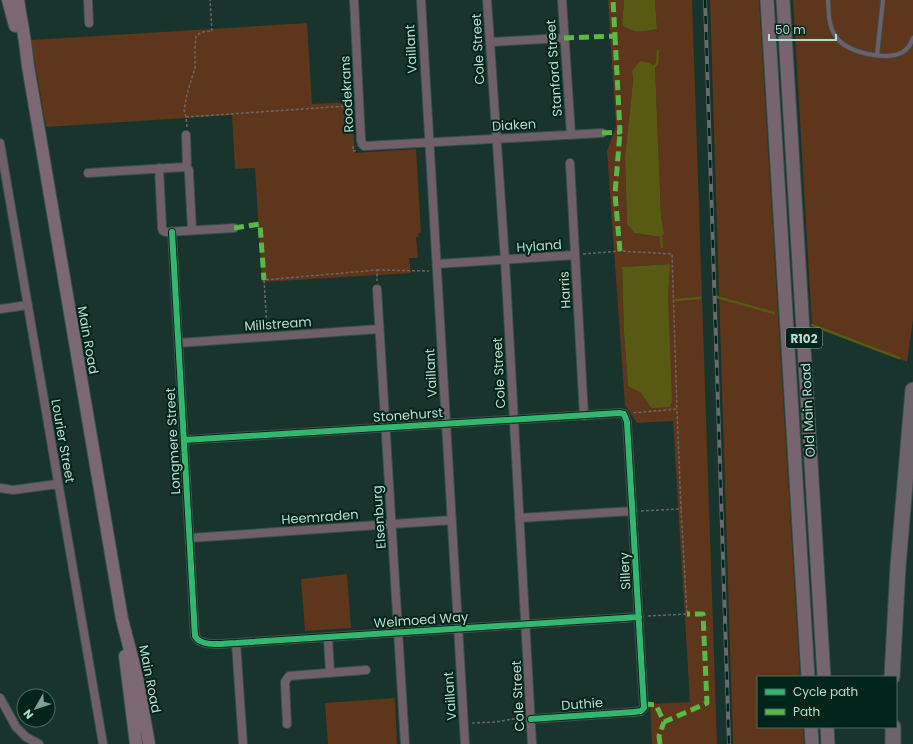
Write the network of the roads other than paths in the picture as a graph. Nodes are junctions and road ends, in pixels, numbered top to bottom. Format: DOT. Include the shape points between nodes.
graph roads {
  1 [pos="8,0"];
  2 [pos="18,0"];
  3 [pos="88,0"];
  4 [pos="354,0"];
  5 [pos="420,0"];
  6 [pos="487,0"];
  7 [pos="562,0"];
  8 [pos="766,0"];
  9 [pos="783,0"];
  10 [pos="828,0"];
  11 [pos="883,0"];
  12 [pos="89,23"];
  13 [pos="564,38"];
  14 [pos="913,38"];
  15 [pos="490,42"];
  16 [pos="877,55"];
  17 [pos="28,66"];
  18 [pos="602,133"];
  19 [pos="571,134"];
  20 [pos="186,135"];
  21 [pos="496,138"];
  22 [pos="429,142"];
  23 [pos="0,143"];
  24 [pos="1,159"];
  25 [pos="570,163"];
  26 [pos="159,168"];
  27 [pos="187,168"];
  28 [pos="88,173"];
  29 [pos="234,228"];
  30 [pos="192,230"];
  31 [pos="172,232"];
  32 [pos="575,255"];
  33 [pos="505,260"];
  34 [pos="437,267"];
  35 [pos="377,289"];
  36 [pos="28,305"];
  37 [pos="0,309"];
  38 [pos="379,329"];
  39 [pos="178,343"];
  40 [pos="913,390"];
  41 [pos="584,416"];
  42 [pos="514,420"];
  43 [pos="628,422"];
  44 [pos="446,424"];
  45 [pos="386,428"];
  46 [pos="184,440"];
  47 [pos="58,484"];
  48 [pos="0,488"];
  49 [pos="633,511"];
  50 [pos="519,518"];
  51 [pos="452,520"];
  52 [pos="392,525"];
  53 [pos="190,538"];
  54 [pos="639,617"];
  55 [pos="122,619"];
  56 [pos="526,624"];
  57 [pos="458,628"];
  58 [pos="398,632"];
  59 [pos="328,637"];
  60 [pos="236,643"];
  61 [pos="205,644"];
  62 [pos="366,670"];
  63 [pos="330,673"];
  64 [pos="808,676"];
  65 [pos="824,676"];
  66 [pos="892,676"];
  67 [pos="0,698"];
  68 [pos="634,712"];
  69 [pos="531,719"];
  70 [pos="287,724"];
  71 [pos="811,728"];
  72 [pos="827,728"];
  73 [pos="893,728"];
  74 [pos="39,744"];
  75 [pos="103,744"];
  76 [pos="136,744"];
  77 [pos="149,744"];
  78 [pos="243,744"];
  79 [pos="405,744"];
  80 [pos="465,744"];
  81 [pos="532,744"];
  82 [pos="812,744"];
  83 [pos="828,744"];
  84 [pos="893,744"];
  1 -- 17 [label="main road, Main Road"];
  2 -- 17 [label="main road, Main Road"];
  3 -- 12 [label="street"];
  4 -- 22 [label="street, Roodekrans" via="363,146"];
  5 -- 22 [label="street, Vaillant"];
  6 -- 15 [label="street, Cole Street"];
  7 -- 13 [label="street, Stanford Street"];
  8 -- 64 [label="main road, Old Main Road / R102"];
  9 -- 65 [label="main road, Old Main Road / R102"];
  10 -- 16 [label="lane" via="830,24 841,42 848,48"];
  11 -- 16 [label="lane"];
  13 -- 15 [label="street"];
  13 -- 19 [label="street, Stanford Street"];
  14 -- 16 [label="lane" via="907,50 902,53"];
  15 -- 21 [label="street, Cole Street"];
  17 -- 55 [label="main road, Main Road"];
  18 -- 19 [label="street, Diaken"];
  19 -- 21 [label="street, Diaken"];
  20 -- 27 [label="street"];
  21 -- 22 [label="street, Diaken"];
  21 -- 33 [label="street, Cole Street"];
  22 -- 34 [label="street, Vaillant"];
  23 -- 24 [label="street, Lourier Street"];
  24 -- 36 [label="street, Lourier Street"];
  25 -- 32 [label="street, Harris"];
  26 -- 27 [label="street"];
  26 -- 28 [label="street"];
  26 -- 31 [label="street" via="162,228 165,232"];
  27 -- 30 [label="street"];
  29 -- 30 [label="street"];
  30 -- 31 [label="street"];
  31 -- 39 [label="street, Longmere Street"];
  32 -- 33 [label="street, Hyland"];
  32 -- 41 [label="street, Harris"];
  33 -- 34 [label="street, Hyland"];
  33 -- 42 [label="street, Cole Street"];
  34 -- 44 [label="street, Vaillant"];
  35 -- 38 [label="street, Elsenburg"];
  36 -- 37 [label="street"];
  36 -- 47 [label="street, Lourier Street"];
  38 -- 39 [label="street, Millstream"];
  38 -- 45 [label="street, Elsenburg"];
  39 -- 46 [label="street, Longmere Street"];
  40 -- 66 [label="highway" via="898,566"];
  41 -- 42 [label="street, Stonehurst"];
  41 -- 43 [label="street, Stonehurst" via="620,413 624,414"];
  42 -- 44 [label="street, Stonehurst"];
  42 -- 50 [label="street, Cole Street"];
  43 -- 49 [label="street, Sillery"];
  44 -- 45 [label="street, Stonehurst"];
  44 -- 51 [label="street, Vaillant"];
  45 -- 46 [label="street, Stonehurst"];
  45 -- 52 [label="street, Elsenburg"];
  46 -- 53 [label="street, Longmere Street"];
  47 -- 48 [label="street" via="13,490"];
  47 -- 75 [label="street, Lourier Street"];
  49 -- 50 [label="street"];
  49 -- 54 [label="street, Sillery"];
  50 -- 56 [label="street, Cole Street"];
  51 -- 52 [label="street, Heemraden"];
  51 -- 57 [label="street, Vaillant"];
  52 -- 53 [label="street, Heemraden"];
  52 -- 58 [label="street, Elsenburg"];
  53 -- 61 [label="street, Longmere Street" via="195,636 199,642"];
  54 -- 56 [label="street, Welmoed Way"];
  54 -- 68 [label="street, Sillery" via="644,704 642,710"];
  55 -- 76 [label="main road, Main Road"];
  55 -- 77 [label="main road, Main Road" via="137,677"];
  56 -- 57 [label="street, Welmoed Way"];
  56 -- 69 [label="street, Cole Street"];
  57 -- 58 [label="street, Welmoed Way"];
  57 -- 80 [label="street, Vaillant"];
  58 -- 59 [label="street, Welmoed Way"];
  58 -- 79 [label="street, Elsenburg"];
  59 -- 60 [label="street, Welmoed Way"];
  59 -- 63 [label="street"];
  60 -- 61 [label="street, Welmoed Way"];
  60 -- 78 [label="street"];
  62 -- 63 [label="street"];
  63 -- 70 [label="street" via="291,675 287,678"];
  67 -- 74 [label="street" via="16,727 26,737"];
  68 -- 69 [label="street, Duthie"];
  69 -- 81 [label="street, Cole Street"];
  71 -- 82 [label="main road"];
  72 -- 83 [label="main road"];
  73 -- 84 [label="highway"];
}
